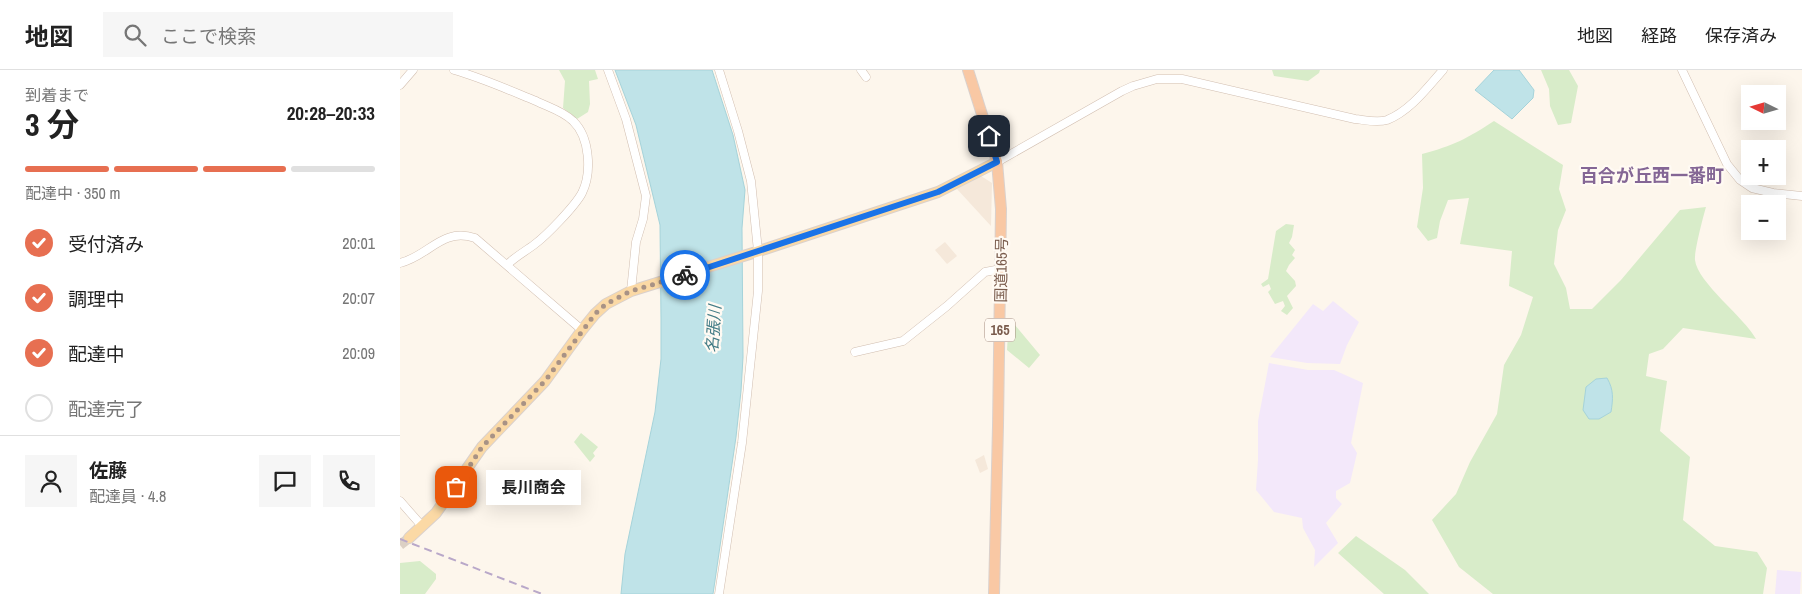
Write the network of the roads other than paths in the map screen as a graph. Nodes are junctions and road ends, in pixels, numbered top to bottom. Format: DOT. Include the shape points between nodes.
graph roads {
  1 [pos="413,70"];
  2 [pos="454,70"];
  3 [pos="608,70"];
  4 [pos="721,70"];
  5 [pos="861,70"];
  6 [pos="968,70"];
  7 [pos="1443,70"];
  8 [pos="1682,70"];
  9 [pos="866,77"];
  10 [pos="400,85"];
  11 [pos="997,162"];
  12 [pos="1802,196"];
  13 [pos="756,252"];
  14 [pos="400,263"];
  15 [pos="508,264"];
  16 [pos="1001,268"];
  17 [pos="631,291"];
  18 [pos="582,330"];
  19 [pos="855,352"];
  20 [pos="400,501"];
  21 [pos="422,526"];
  22 [pos="409,538"];
  23 [pos="719,594"];
  24 [pos="994,594"];
  1 -- 10 [label="street"];
  2 -- 15 [label="street" via="551,108 573,121 583,138 587,168 581,194 542,238"];
  3 -- 17 [label="street" via="626,119 646,196 636,242"];
  4 -- 13 [label="street" via="751,181"];
  5 -- 9 [label="street"];
  6 -- 11 [label="highway, 国道165号 / 165"];
  7 -- 11 [label="street" via="1418,98 1400,112 1387,120 1375,122 1193,81 1158,79 1122,91"];
  8 -- 12 [label="street" via="1727,164 1740,180 1752,188 1773,194"];
  11 -- 13 [label="main road" via="938,192"];
  11 -- 16 [label="highway, 国道165号 / 165"];
  13 -- 17 [label="main road"];
  13 -- 23 [label="street" via="758,291 742,443"];
  14 -- 15 [label="street" via="455,235 480,240"];
  15 -- 18 [label="street"];
  16 -- 19 [label="street" via="985,272 903,341"];
  16 -- 24 [label="highway, 国道165号 / 165"];
  17 -- 18 [label="main road" via="606,304"];
  18 -- 21 [label="main road" via="545,381 482,447 449,496"];
  20 -- 21 [label="street"];
  21 -- 22 [label="main road"];
}
